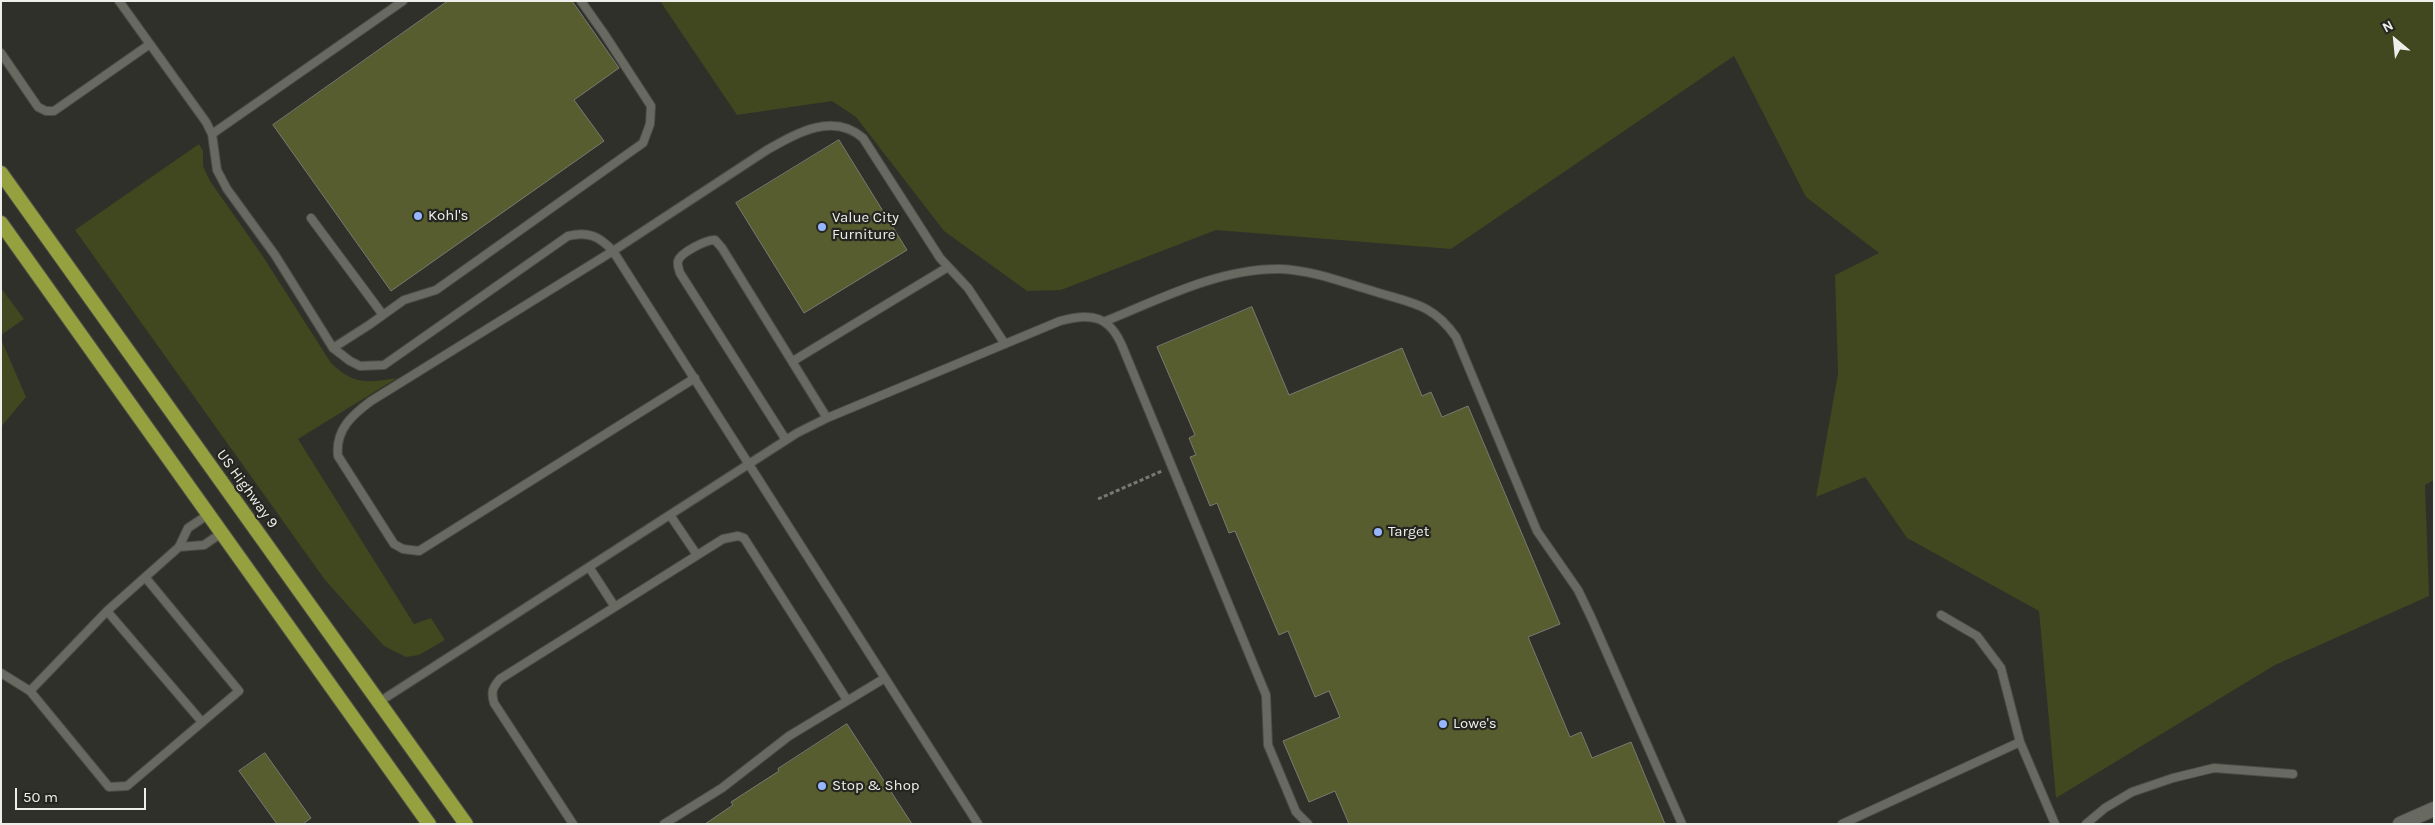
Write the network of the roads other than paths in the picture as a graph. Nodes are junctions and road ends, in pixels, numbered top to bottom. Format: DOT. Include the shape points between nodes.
graph roads {
  1 [pos="119,1"];
  2 [pos="403,1"];
  3 [pos="581,1"];
  4 [pos="150,44"];
  5 [pos="1,53"];
  6 [pos="212,134"];
  7 [pos="1,173"];
  8 [pos="311,218"];
  9 [pos="1,223"];
  10 [pos="613,251"];
  11 [pos="948,267"];
  12 [pos="383,315"];
  13 [pos="1106,321"];
  14 [pos="1006,344"];
  15 [pos="334,348"];
  16 [pos="793,361"];
  17 [pos="694,378"];
  18 [pos="827,418"];
  19 [pos="786,440"];
  20 [pos="750,464"];
  21 [pos="210,514"];
  22 [pos="670,515"];
  23 [pos="223,532"];
  24 [pos="179,547"];
  25 [pos="698,555"];
  26 [pos="589,567"];
  27 [pos="146,577"];
  28 [pos="615,607"];
  29 [pos="107,611"];
  30 [pos="1941,614"];
  31 [pos="1,673"];
  32 [pos="885,678"];
  33 [pos="30,691"];
  34 [pos="847,700"];
  35 [pos="379,702"];
  36 [pos="202,722"];
  37 [pos="2020,742"];
  38 [pos="2293,774"];
  39 [pos="2434,809"];
  40 [pos="429,824"];
  41 [pos="466,824"];
  42 [pos="572,824"];
  43 [pos="664,824"];
  44 [pos="978,824"];
  45 [pos="1308,824"];
  46 [pos="1682,824"];
  47 [pos="1842,824"];
  48 [pos="2055,824"];
  49 [pos="2086,824"];
  50 [pos="2400,824"];
  1 -- 4 [label="lane"];
  2 -- 6 [label="lane"];
  3 -- 12 [label="lane" via="651,106 650,124 643,143 436,290 404,300"];
  4 -- 5 [label="lane" via="54,111 38,107"];
  4 -- 6 [label="lane"];
  6 -- 15 [label="lane" via="217,170 227,189"];
  7 -- 35 [label="highway, US Highway 9"];
  8 -- 12 [label="lane"];
  9 -- 21 [label="highway"];
  10 -- 11 [label="lane" via="780,142 794,134 830,125 854,130 863,138"];
  10 -- 15 [label="lane" via="604,241 586,233 568,236 384,365 360,366"];
  10 -- 17 [label="lane"];
  10 -- 17 [label="lane" via="371,401 347,422 340,434 338,456 394,544 412,552 432,545"];
  11 -- 14 [label="lane" via="968,288"];
  11 -- 16 [label="lane"];
  12 -- 15 [label="lane"];
  13 -- 14 [label="lane" via="1097,317 1069,319"];
  13 -- 45 [label="lane" via="1119,339 1268,700 1267,738 1271,753 1296,812"];
  13 -- 46 [label="lane" via="1232,274 1280,269 1307,272 1408,302 1439,316 1456,337 1537,531 1578,590 1591,617"];
  14 -- 18 [label="lane"];
  16 -- 18 [label="lane"];
  16 -- 19 [label="lane" via="715,240 708,240 680,256 680,273"];
  17 -- 20 [label="lane"];
  18 -- 19 [label="lane"];
  19 -- 20 [label="lane"];
  20 -- 22 [label="lane"];
  20 -- 32 [label="lane"];
  21 -- 23 [label="highway"];
  21 -- 24 [label="lane" via="188,528"];
  22 -- 25 [label="lane"];
  22 -- 26 [label="lane"];
  23 -- 24 [label="lane" via="204,545"];
  23 -- 40 [label="highway"];
  24 -- 27 [label="lane"];
  25 -- 28 [label="lane"];
  25 -- 34 [label="lane" via="722,539 744,538"];
  26 -- 28 [label="lane"];
  26 -- 35 [label="lane"];
  27 -- 29 [label="lane"];
  27 -- 36 [label="lane" via="239,691"];
  28 -- 42 [label="lane" via="500,679 493,687 494,703"];
  29 -- 33 [label="lane"];
  29 -- 36 [label="lane"];
  30 -- 37 [label="lane" via="1978,636 2001,668"];
  31 -- 33 [label="lane"];
  32 -- 34 [label="lane"];
  32 -- 44 [label="lane"];
  33 -- 36 [label="lane" via="109,787 128,786"];
  34 -- 43 [label="lane" via="788,736 722,788"];
  35 -- 41 [label="highway, US Highway 9"];
  37 -- 47 [label="lane"];
  37 -- 48 [label="lane"];
  38 -- 49 [label="lane" via="2214,768 2132,792"];
  39 -- 50 [label="street"];
}
